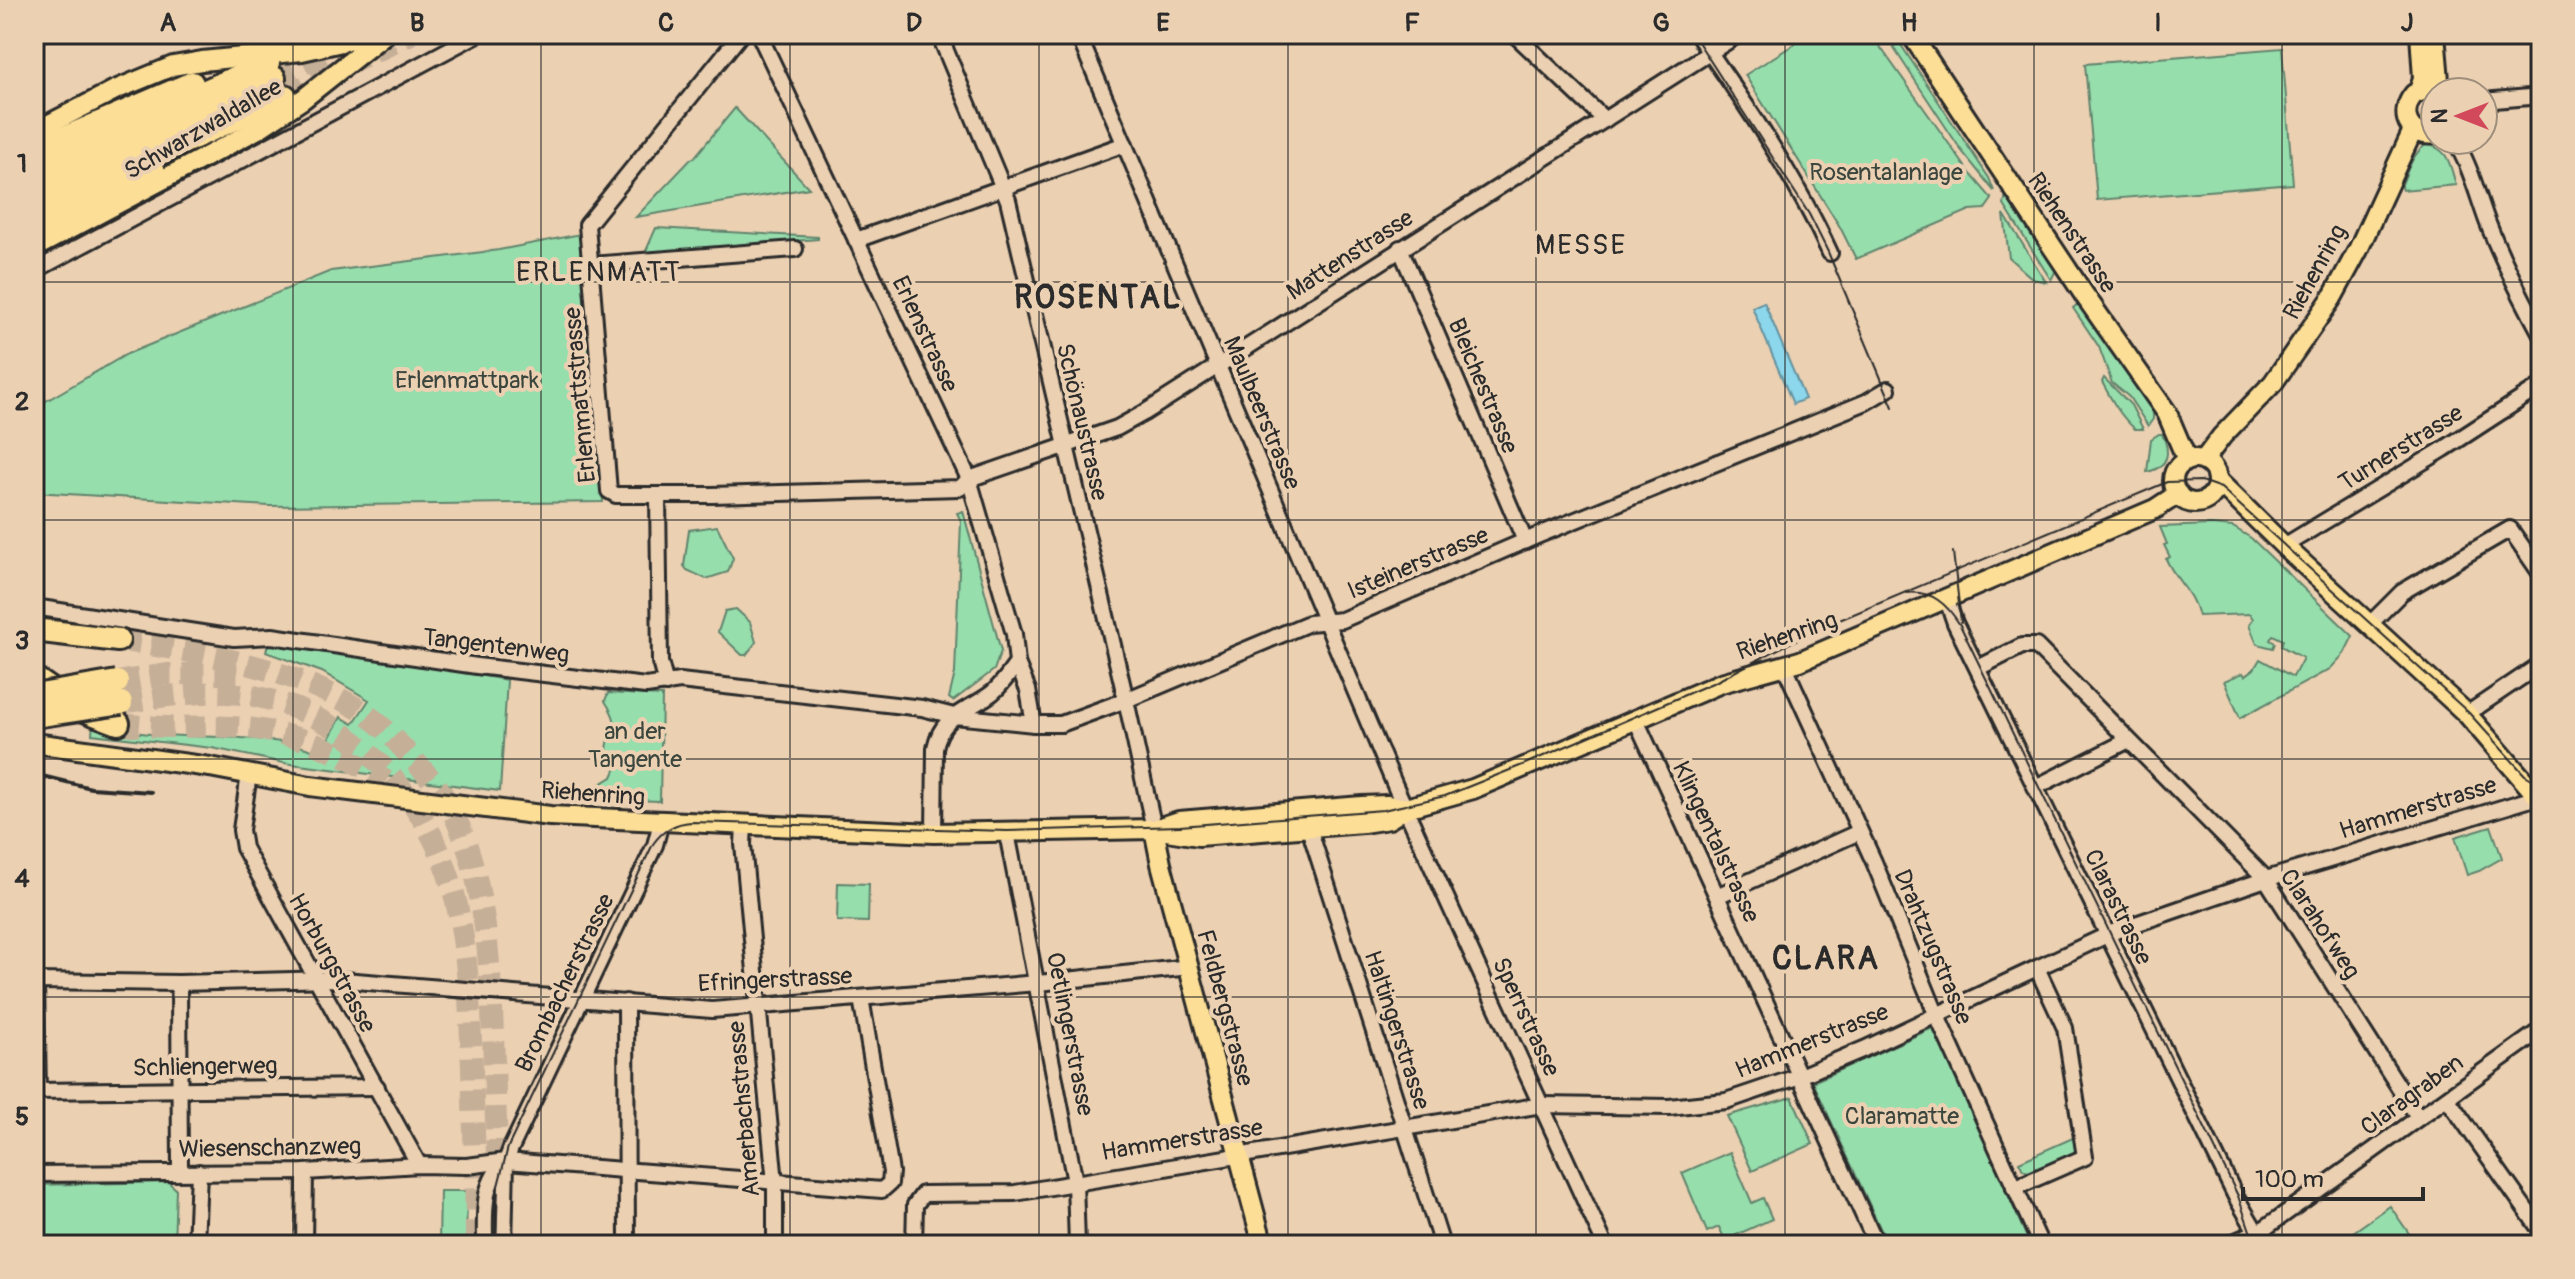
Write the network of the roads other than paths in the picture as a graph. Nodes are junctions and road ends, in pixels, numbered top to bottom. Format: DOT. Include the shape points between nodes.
graph roads {
  1 [pos="377,34"];
  2 [pos="385,34"];
  3 [pos="478,34"];
  4 [pos="741,34"];
  5 [pos="759,34"];
  6 [pos="939,34"];
  7 [pos="1078,34"];
  8 [pos="1514,34"];
  9 [pos="1697,34"];
  10 [pos="1739,34"];
  11 [pos="1911,34"];
  12 [pos="2420,34"];
  13 [pos="2435,34"];
  14 [pos="1710,53"];
  15 [pos="272,76"];
  16 [pos="2423,76"];
  17 [pos="2433,76"];
  18 [pos="2419,96"];
  19 [pos="2541,96"];
  20 [pos="2499,100"];
  21 [pos="255,110"];
  22 [pos="1605,120"];
  23 [pos="2413,130"];
  24 [pos="34,132"];
  25 [pos="2419,132"];
  26 [pos="1125,144"];
  27 [pos="2462,156"];
  28 [pos="37,161"];
  29 [pos="76,180"];
  30 [pos="1004,188"];
  31 [pos="34,192"];
  32 [pos="34,214"];
  33 [pos="34,235"];
  34 [pos="856,240"];
  35 [pos="34,248"];
  36 [pos="1400,248"];
  37 [pos="795,249"];
  38 [pos="1830,253"];
  39 [pos="591,265"];
  40 [pos="34,271"];
  41 [pos="2541,334"];
  42 [pos="1219,366"];
  43 [pos="2541,386"];
  44 [pos="1888,389"];
  45 [pos="1064,444"];
  46 [pos="2196,460"];
  47 [pos="969,479"];
  48 [pos="2217,480"];
  49 [pos="2178,494"];
  50 [pos="658,496"];
  51 [pos="2199,502"];
  52 [pos="2242,504"];
  53 [pos="1525,541"];
  54 [pos="2284,546"];
  55 [pos="2541,574"];
  56 [pos="1946,597"];
  57 [pos="34,607"];
  58 [pos="1326,622"];
  59 [pos="2369,625"];
  60 [pos="34,630"];
  61 [pos="118,640"];
  62 [pos="1017,663"];
  63 [pos="2541,664"];
  64 [pos="1784,665"];
  65 [pos="1978,668"];
  66 [pos="34,678"];
  67 [pos="666,684"];
  68 [pos="34,696"];
  69 [pos="1126,700"];
  70 [pos="119,703"];
  71 [pos="2467,714"];
  72 [pos="34,716"];
  73 [pos="954,716"];
  74 [pos="1636,720"];
  75 [pos="1034,724"];
  76 [pos="2127,741"];
  77 [pos="34,743"];
  78 [pos="249,774"];
  79 [pos="2036,787"];
  80 [pos="2540,798"];
  81 [pos="1406,808"];
  82 [pos="661,822"];
  83 [pos="744,825"];
  84 [pos="1309,828"];
  85 [pos="1154,829"];
  86 [pos="1859,832"];
  87 [pos="934,833"];
  88 [pos="1007,833"];
  89 [pos="2266,879"];
  90 [pos="1717,896"];
  91 [pos="2106,935"];
  92 [pos="1190,967"];
  93 [pos="2037,968"];
  94 [pos="35,981"];
  95 [pos="316,981"];
  96 [pos="179,983"];
  97 [pos="1038,983"];
  98 [pos="861,998"];
  99 [pos="581,999"];
  100 [pos="626,1002"];
  101 [pos="757,1006"];
  102 [pos="1937,1016"];
  103 [pos="2541,1030"];
  104 [pos="1800,1076"];
  105 [pos="377,1087"];
  106 [pos="180,1089"];
  107 [pos="36,1091"];
  108 [pos="2447,1098"];
  109 [pos="1542,1105"];
  110 [pos="2418,1117"];
  111 [pos="1405,1128"];
  112 [pos="1239,1155"];
  113 [pos="506,1161"];
  114 [pos="419,1165"];
  115 [pos="627,1170"];
  116 [pos="180,1171"];
  117 [pos="199,1172"];
  118 [pos="305,1172"];
  119 [pos="34,1174"];
  120 [pos="1075,1182"];
  121 [pos="775,1183"];
  122 [pos="2014,1188"];
  123 [pos="2541,1231"];
  124 [pos="2261,1238"];
  125 [pos="2541,1240"];
  126 [pos="196,1245"];
  127 [pos="304,1245"];
  128 [pos="485,1245"];
  129 [pos="504,1245"];
  130 [pos="627,1245"];
  131 [pos="775,1245"];
  132 [pos="914,1245"];
  133 [pos="1077,1245"];
  134 [pos="1263,1245"];
  135 [pos="1442,1245"];
  136 [pos="1605,1245"];
  137 [pos="1877,1245"];
  138 [pos="2041,1245"];
  139 [pos="2227,1245"];
  140 [pos="2535,1245"];
  1 -- 24 [label="main road, Schwarzwaldallee" via="302,51 173,66"];
  2 -- 35 [label="main road, Schwarzwaldallee" via="258,129"];
  3 -- 40 [label="street"];
  4 -- 39 [label="street, Erlenmattstrasse" via="587,225"];
  5 -- 34 [label="street, Erlenstrasse"];
  6 -- 30 [label="street, Schönaustrasse"];
  7 -- 26 [label="street, Maulbeerstrasse"];
  8 -- 22 [label="street"];
  9 -- 14 [label="street"];
  10 -- 14 [label="street, Mattenstrasse"];
  11 -- 46 [label="main road, Riehenstrasse"];
  12 -- 16 [label="main road"];
  13 -- 17 [label="main road"];
  14 -- 22 [label="street, Mattenstrasse"];
  14 -- 38 [label="street" via="1813,214"];
  15 -- 21 [label="highway"];
  15 -- 28 [label="highway"];
  15 -- 29 [label="highway"];
  18 -- 23 [label="main road" via="2405,108"];
  19 -- 20 [label="street"];
  21 -- 29 [label="highway"];
  21 -- 33 [label="highway" via="244,129"];
  22 -- 36 [label="street, Mattenstrasse"];
  23 -- 25 [label="main road"];
  23 -- 46 [label="main road, Riehenring" via="2332,298 2273,383"];
  26 -- 30 [label="street"];
  26 -- 42 [label="street, Maulbeerstrasse"];
  27 -- 41 [label="street" via="2488,224"];
  29 -- 31 [label="highway"];
  29 -- 32 [label="highway"];
  30 -- 34 [label="street"];
  30 -- 45 [label="street, Schönaustrasse"];
  34 -- 47 [label="street, Erlenstrasse"];
  36 -- 42 [label="street, Mattenstrasse"];
  36 -- 53 [label="street, Bleichestrasse"];
  37 -- 39 [label="street"];
  39 -- 50 [label="street, Erlenmattstrasse" via="609,491"];
  42 -- 45 [label="street, Mattenstrasse" via="1117,428"];
  42 -- 58 [label="street, Maulbeerstrasse"];
  43 -- 54 [label="street, Turnerstrasse"];
  44 -- 53 [label="street, Isteinerstrasse"];
  45 -- 47 [label="street, Mattenstrasse"];
  45 -- 69 [label="street, Schönaustrasse"];
  46 -- 48 [label="main road" via="2214,468"];
  46 -- 49 [label="main road, Riehenring" via="2174,474"];
  47 -- 50 [label="street, Erlenmattstrasse" via="960,488"];
  47 -- 62 [label="street, Erlenstrasse" via="1014,634"];
  48 -- 51 [label="main road" via="2215,491"];
  48 -- 52 [label="main road"];
  49 -- 51 [label="main road"];
  49 -- 56 [label="main road, Riehenring" via="2155,509"];
  50 -- 67 [label="street" via="660,662"];
  51 -- 52 [label="main road"];
  52 -- 54 [label="main road"];
  53 -- 58 [label="street, Isteinerstrasse" via="1342,620"];
  54 -- 59 [label="main road"];
  55 -- 59 [label="street" via="2510,529 2402,592"];
  56 -- 64 [label="main road, Riehenring"];
  56 -- 65 [label="street, Clarastrasse"];
  57 -- 67 [label="street, Tangentenweg" via="234,638 272,636 477,666"];
  58 -- 69 [label="street, Isteinerstrasse" via="1309,623"];
  58 -- 81 [label="street, Maulbeerstrasse"];
  59 -- 71 [label="main road"];
  60 -- 61 [label="highway"];
  62 -- 73 [label="street" via="992,692"];
  62 -- 75 [label="street, Erlenstrasse"];
  63 -- 71 [label="street"];
  64 -- 74 [label="main road, Riehenring" via="1721,683"];
  64 -- 86 [label="street, Drahtzugstrasse"];
  65 -- 76 [label="street, Clarahofweg" via="2022,646 2036,646"];
  65 -- 79 [label="street, Clarastrasse"];
  66 -- 70 [label="highway" via="76,707"];
  67 -- 73 [label="street, Tangentenweg" via="680,681 800,694"];
  68 -- 70 [label="highway, bridge"];
  69 -- 75 [label="street, Isteinerstrasse" via="1061,724"];
  69 -- 85 [label="street, Schönaustrasse"];
  70 -- 72 [label="highway, bridge"];
  71 -- 80 [label="main road"];
  73 -- 75 [label="street, Isteinerstrasse"];
  73 -- 87 [label="street" via="937,736"];
  74 -- 81 [label="main road, Riehenring" via="1473,789"];
  74 -- 90 [label="street, Klingentalstrasse"];
  76 -- 79 [label="street"];
  76 -- 89 [label="street, Clarahofweg"];
  77 -- 78 [label="main road, Riehenring"];
  78 -- 82 [label="main road, Riehenring" via="514,812"];
  78 -- 95 [label="street, Horburgstrasse" via="241,830 244,848"];
  79 -- 91 [label="street, Clarastrasse"];
  80 -- 89 [label="street, Hammerstrasse"];
  81 -- 84 [label="main road, Riehenring" via="1389,819"];
  81 -- 85 [label="main road, Riehenring" via="1334,808 1179,821"];
  81 -- 109 [label="street, Sperrstrasse"];
  82 -- 83 [label="main road, Riehenring"];
  82 -- 99 [label="street, Brombacherstrasse" via="655,845"];
  83 -- 87 [label="main road, Riehenring"];
  83 -- 101 [label="street, Amerbachstrasse"];
  84 -- 85 [label="main road, Riehenring" via="1199,836"];
  84 -- 111 [label="street, Haltingerstrasse"];
  85 -- 88 [label="main road, Riehenring"];
  85 -- 92 [label="main road, Feldbergstrasse"];
  86 -- 90 [label="street"];
  86 -- 102 [label="street, Drahtzugstrasse"];
  87 -- 88 [label="main road, Riehenring"];
  88 -- 97 [label="street, Oetlingerstrasse"];
  89 -- 91 [label="street, Hammerstrasse"];
  89 -- 110 [label="street, Clarahofweg"];
  90 -- 104 [label="street, Klingentalstrasse"];
  91 -- 93 [label="street, Hammerstrasse"];
  91 -- 124 [label="street, Clarastrasse"];
  92 -- 97 [label="street, Efringerstrasse"];
  92 -- 112 [label="main road, Feldbergstrasse"];
  93 -- 102 [label="street, Hammerstrasse"];
  93 -- 122 [label="street" via="2065,1028 2085,1157"];
  94 -- 96 [label="street, Efringerstrasse"];
  94 -- 107 [label="street"];
  95 -- 96 [label="street, Efringerstrasse"];
  95 -- 99 [label="street, Efringerstrasse"];
  95 -- 105 [label="street, Horburgstrasse"];
  96 -- 106 [label="street"];
  97 -- 98 [label="street, Efringerstrasse"];
  97 -- 120 [label="street, Oetlingerstrasse"];
  98 -- 101 [label="street, Efringerstrasse"];
  98 -- 121 [label="street" via="891,1177 887,1187"];
  99 -- 100 [label="street, Efringerstrasse"];
  99 -- 113 [label="street, Brombacherstrasse"];
  100 -- 101 [label="street, Efringerstrasse" via="712,1010"];
  100 -- 115 [label="street"];
  101 -- 121 [label="street, Amerbachstrasse"];
  102 -- 104 [label="street, Hammerstrasse"];
  102 -- 122 [label="street, Drahtzugstrasse"];
  103 -- 108 [label="street, Claragraben"];
  104 -- 109 [label="street, Hammerstrasse" via="1726,1101 1669,1107"];
  104 -- 137 [label="street, Klingentalstrasse"];
  105 -- 106 [label="street, Schliengerweg"];
  105 -- 114 [label="street, Horburgstrasse"];
  106 -- 107 [label="street, Schliengerweg"];
  106 -- 116 [label="street"];
  108 -- 110 [label="street, Claragraben"];
  108 -- 123 [label="street"];
  109 -- 111 [label="street, Hammerstrasse"];
  109 -- 136 [label="street, Sperrstrasse"];
  110 -- 124 [label="street, Claragraben"];
  111 -- 112 [label="street, Hammerstrasse"];
  111 -- 135 [label="street, Haltingerstrasse"];
  112 -- 120 [label="street, Hammerstrasse"];
  112 -- 134 [label="main road, Feldbergstrasse"];
  113 -- 114 [label="street, Wiesenschanzweg"];
  113 -- 115 [label="street"];
  113 -- 128 [label="street" via="488,1185"];
  113 -- 129 [label="street"];
  114 -- 118 [label="street, Wiesenschanzweg"];
  115 -- 121 [label="street"];
  115 -- 130 [label="street"];
  116 -- 117 [label="street, Wiesenschanzweg"];
  116 -- 119 [label="street, Wiesenschanzweg"];
  117 -- 118 [label="street, Wiesenschanzweg"];
  117 -- 126 [label="street"];
  118 -- 127 [label="street"];
  120 -- 132 [label="street, Hammerstrasse" via="1015,1193 923,1194 915,1205"];
  120 -- 133 [label="street, Oetlingerstrasse"];
  121 -- 131 [label="street, Amerbachstrasse"];
  122 -- 138 [label="street, Drahtzugstrasse"];
  124 -- 139 [label="street, Claragraben"];
  125 -- 140 [label="street"];
}
